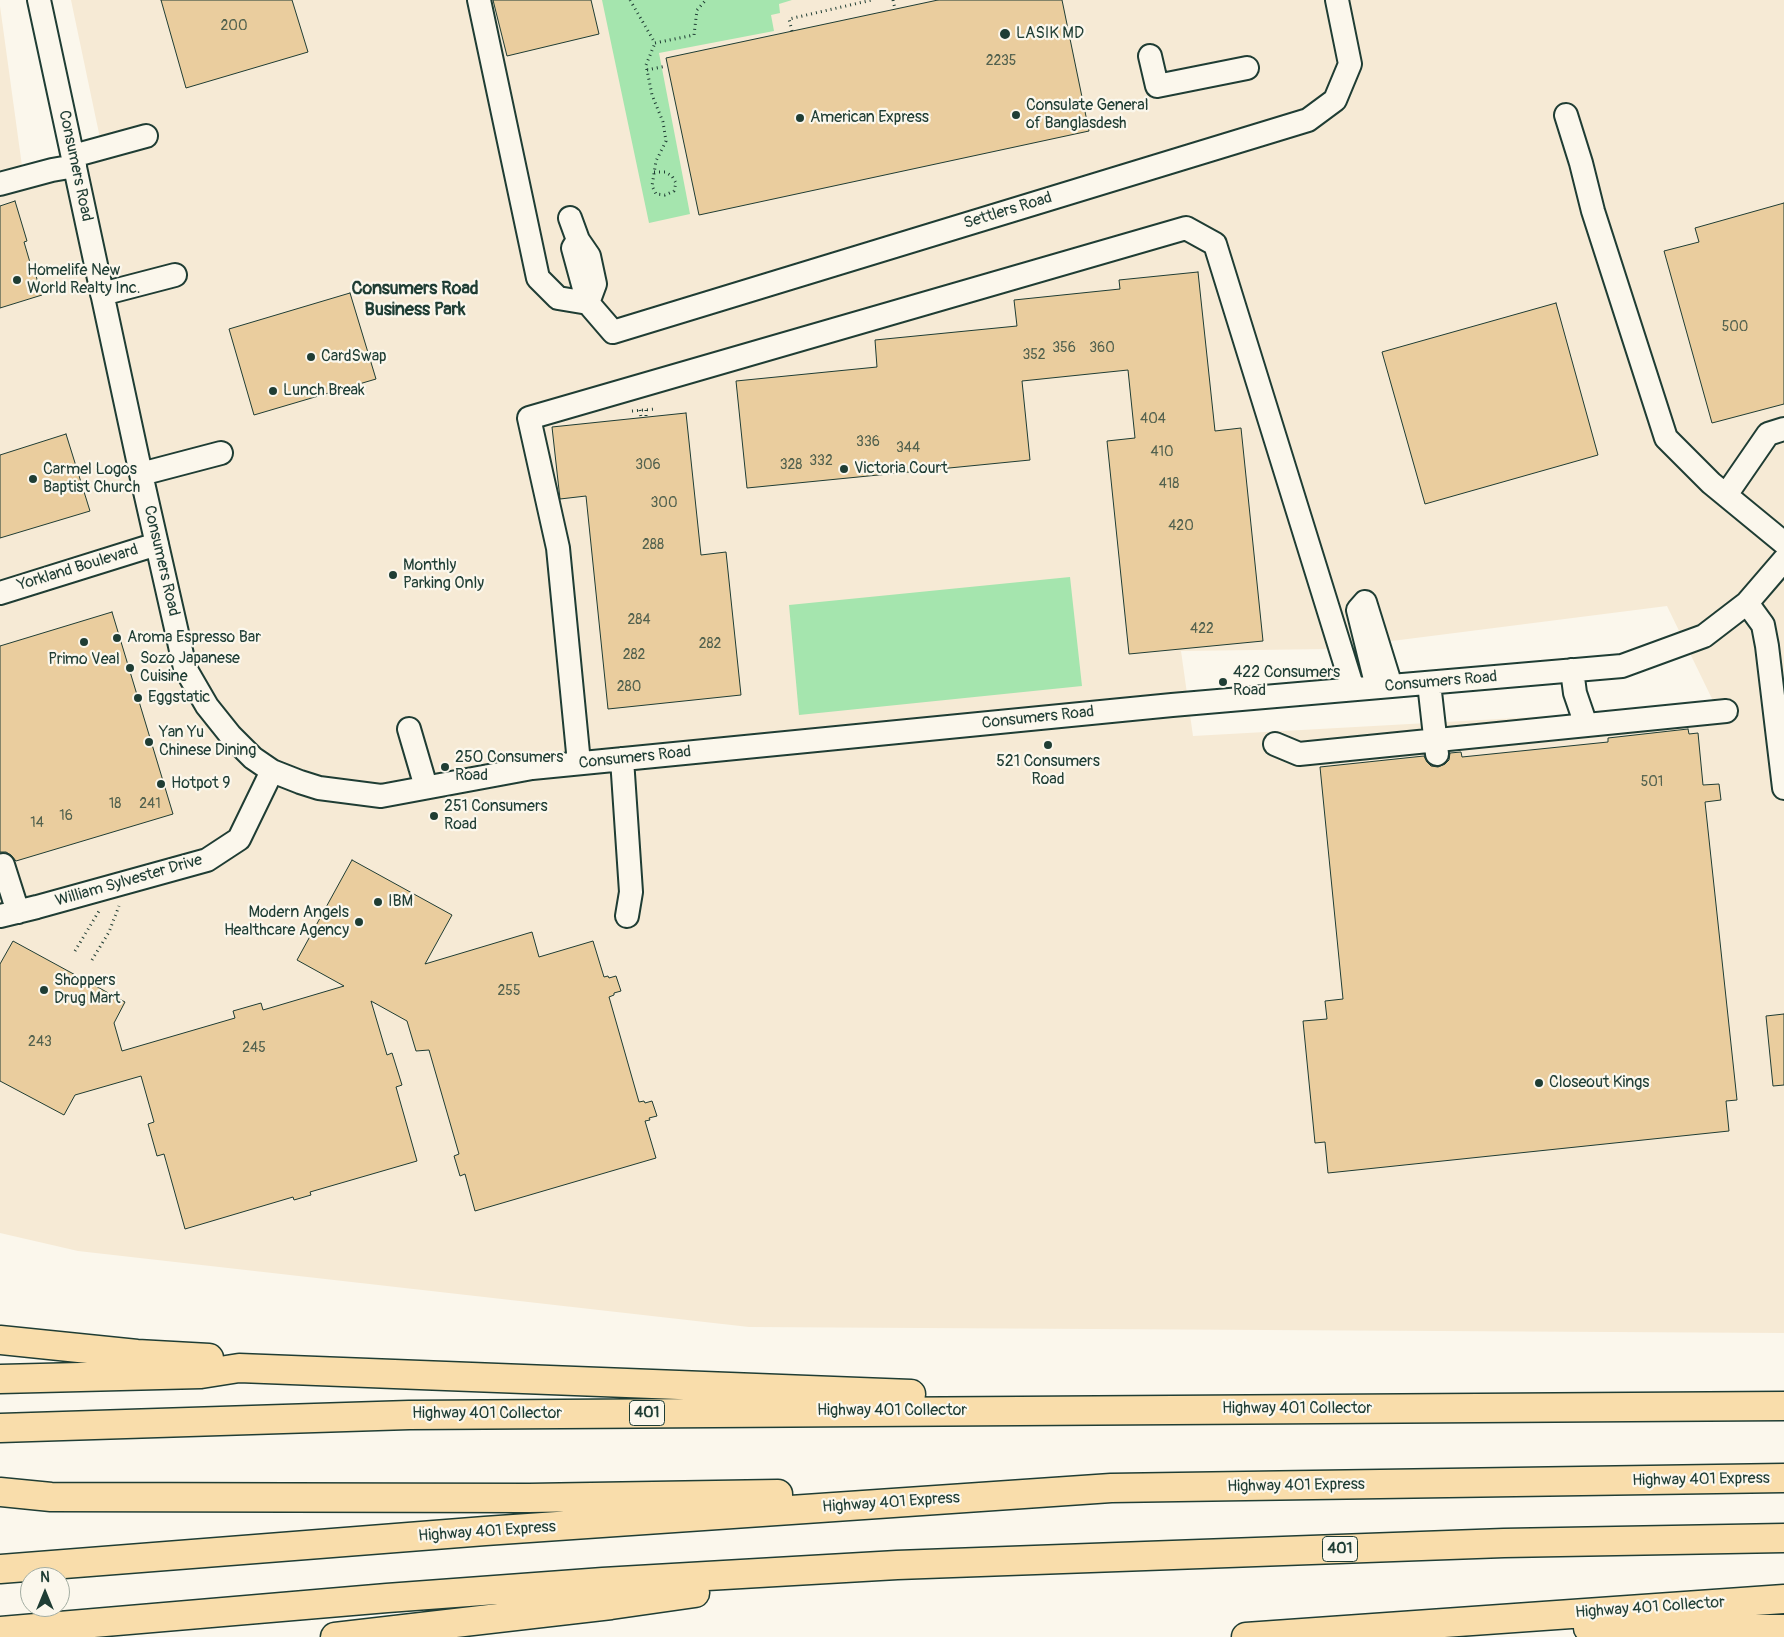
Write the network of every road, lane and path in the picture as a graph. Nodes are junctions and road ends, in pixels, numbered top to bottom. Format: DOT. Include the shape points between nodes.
graph roads {
  1 [pos="39,0"];
  2 [pos="479,0"];
  3 [pos="630,0"];
  4 [pos="706,0"];
  5 [pos="872,0"];
  6 [pos="893,0"];
  7 [pos="1337,0"];
  8 [pos="895,9"];
  9 [pos="792,32"];
  10 [pos="655,43"];
  11 [pos="1150,56"];
  12 [pos="666,66"];
  13 [pos="1247,68"];
  14 [pos="647,70"];
  15 [pos="1566,115"];
  16 [pos="146,136"];
  17 [pos="74,161"];
  18 [pos="654,172"];
  19 [pos="0,184"];
  20 [pos="570,218"];
  21 [pos="175,275"];
  22 [pos="102,294"];
  23 [pos="588,303"];
  24 [pos="656,409"];
  25 [pos="646,410"];
  26 [pos="646,417"];
  27 [pos="641,418"];
  28 [pos="1784,429"];
  29 [pos="221,453"];
  30 [pos="141,474"];
  31 [pos="1726,495"];
  32 [pos="1784,543"];
  33 [pos="157,544"];
  34 [pos="1784,560"];
  35 [pos="0,592"];
  36 [pos="1747,603"];
  37 [pos="1776,645"];
  38 [pos="1572,670"];
  39 [pos="1429,683"];
  40 [pos="1353,689"];
  41 [pos="1726,711"];
  42 [pos="1586,725"];
  43 [pos="409,729"];
  44 [pos="1275,744"];
  45 [pos="1436,747"];
  46 [pos="622,759"];
  47 [pos="579,764"];
  48 [pos="272,771"];
  49 [pos="1784,783"];
  50 [pos="426,787"];
  51 [pos="3,865"];
  52 [pos="120,903"];
  53 [pos="100,909"];
  54 [pos="9,914"];
  55 [pos="627,916"];
  56 [pos="75,951"];
  57 [pos="92,960"];
  58 [pos="0,1340"];
  59 [pos="239,1368"];
  60 [pos="0,1379"];
  61 [pos="1784,1394"];
  62 [pos="1784,1406"];
  63 [pos="1295,1408"];
  64 [pos="1620,1408"];
  65 [pos="0,1428"];
  66 [pos="1784,1478"];
  67 [pos="1112,1488"];
  68 [pos="0,1492"];
  69 [pos="1784,1538"];
  70 [pos="897,1565"];
  71 [pos="0,1569"];
  72 [pos="1784,1599"];
  73 [pos="1439,1623"];
  74 [pos="0,1630"];
  75 [pos="1784,1630"];
  76 [pos="335,1637"];
  77 [pos="1246,1637"];
  1 -- 17 [label="street, Consumers Road"];
  2 -- 23 [label="street" via="538,278 558,298"];
  3 -- 10 [label="path"];
  4 -- 10 [label="path" via="697,10 694,35"];
  5 -- 9 [label="path" via="789,19"];
  6 -- 8 [label="path"];
  7 -- 23 [label="street, Settlers Road" via="1350,64 1335,100 1308,120 613,332"];
  10 -- 14 [label="path"];
  11 -- 13 [label="street" via="1157,86"];
  12 -- 14 [label="path"];
  14 -- 18 [label="path" via="666,141"];
  15 -- 31 [label="street" via="1593,211 1666,438"];
  16 -- 17 [label="street"];
  17 -- 19 [label="street"];
  17 -- 22 [label="street, Consumers Road"];
  18 -- 18 [label="path" via="672,176 676,182 674,191 656,194 652,186"];
  20 -- 23 [label="street" via="578,240 589,256 595,284"];
  21 -- 22 [label="street"];
  22 -- 30 [label="street, Consumers Road"];
  24 -- 25 [label="path"];
  25 -- 26 [label="path"];
  25 -- 27 [label="path" via="638,411"];
  28 -- 31 [label="street" via="1768,434"];
  29 -- 30 [label="street"];
  30 -- 33 [label="street, Consumers Road"];
  31 -- 32 [label="street"];
  33 -- 35 [label="street, Yorkland Boulevard"];
  33 -- 48 [label="street, Consumers Road" via="185,668 207,706 231,736"];
  34 -- 36 [label="street, Consumers Road"];
  36 -- 37 [label="street"];
  36 -- 38 [label="street, Consumers Road" via="1704,636 1622,666"];
  37 -- 49 [label="street"];
  38 -- 39 [label="street, Consumers Road"];
  38 -- 42 [label="street" via="1574,693"];
  39 -- 40 [label="street, Consumers Road"];
  39 -- 45 [label="street"];
  40 -- 46 [label="street, Consumers Road"];
  40 -- 47 [label="street" via="1215,244 1186,228 529,418 558,548"];
  41 -- 42 [label="street"];
  42 -- 45 [label="street"];
  43 -- 50 [label="street"];
  44 -- 45 [label="street" via="1299,754"];
  46 -- 47 [label="street, Consumers Road"];
  46 -- 55 [label="street" via="631,892"];
  47 -- 50 [label="street, Consumers Road" via="532,768"];
  48 -- 50 [label="street, Consumers Road" via="319,788 381,796"];
  48 -- 54 [label="street, William Sylvester Drive" via="239,839 207,860"];
  51 -- 54 [label="street"];
  52 -- 57 [label="path"];
  53 -- 56 [label="path"];
  58 -- 59 [label="highway" via="137,1354 207,1357"];
  59 -- 60 [label="highway" via="201,1374"];
  59 -- 63 [label="highway"];
  61 -- 64 [label="highway"];
  62 -- 64 [label="highway, Highway 401 Collector / 401"];
  63 -- 64 [label="highway, Highway 401 Collector / 401"];
  63 -- 65 [label="highway, Highway 401 Collector / 401" via="409,1415"];
  66 -- 67 [label="highway, Highway 401 Express"];
  67 -- 68 [label="highway" via="529,1498 62,1497"];
  67 -- 71 [label="highway, Highway 401 Express"];
  69 -- 70 [label="highway, 401" via="1484,1544"];
  70 -- 74 [label="highway, 401" via="407,1596"];
  70 -- 76 [label="highway" via="611,1605"];
  72 -- 73 [label="highway, Highway 401 Collector"];
  73 -- 75 [label="highway" via="1620,1630"];
  73 -- 77 [label="highway, Highway 401 Collector"];
}
